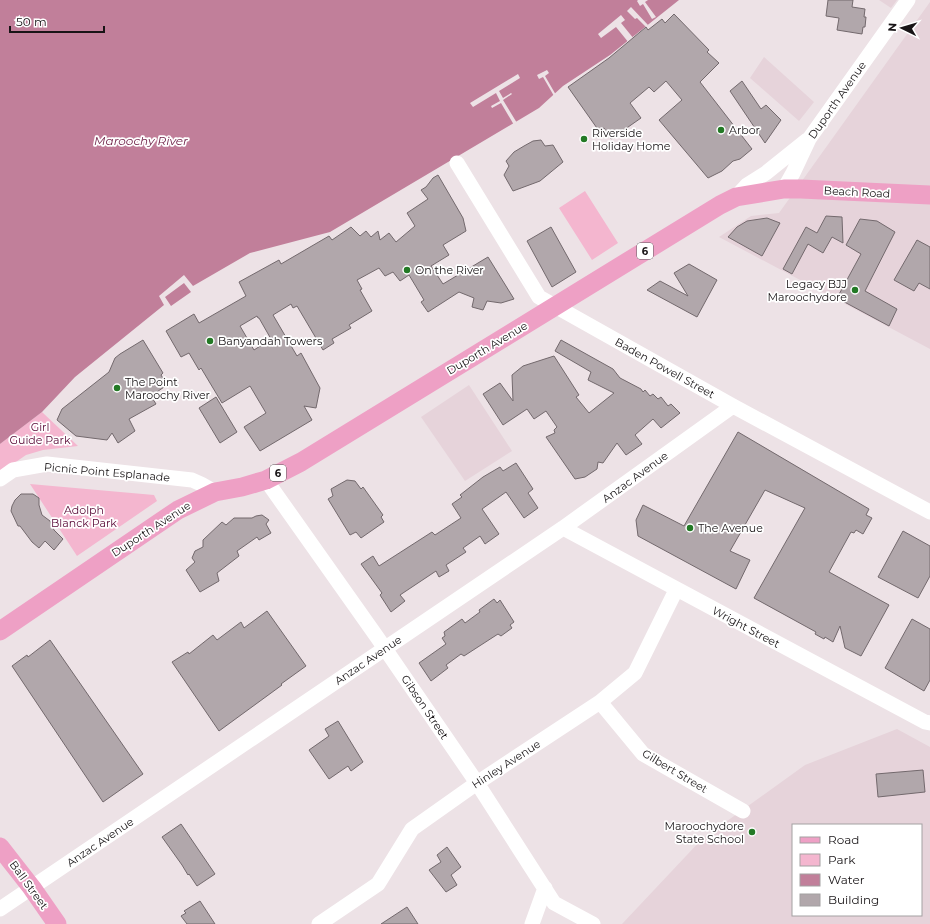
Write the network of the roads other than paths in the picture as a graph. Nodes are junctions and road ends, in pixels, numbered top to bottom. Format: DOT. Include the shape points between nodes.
graph roads {
  1 [pos="908,0"];
  2 [pos="809,138"];
  3 [pos="457,163"];
  4 [pos="784,189"];
  5 [pos="930,195"];
  6 [pos="736,197"];
  7 [pos="555,307"];
  8 [pos="733,406"];
  9 [pos="0,479"];
  10 [pos="266,480"];
  11 [pos="215,492"];
  12 [pos="930,512"];
  13 [pos="563,528"];
  14 [pos="676,590"];
  15 [pos="0,631"];
  16 [pos="385,649"];
  17 [pos="600,702"];
  18 [pos="930,723"];
  19 [pos="477,783"];
  20 [pos="743,811"];
  21 [pos="0,847"];
  22 [pos="32,888"];
  23 [pos="545,888"];
  24 [pos="0,909"];
  25 [pos="57,924"];
  26 [pos="319,924"];
  27 [pos="532,924"];
  28 [pos="593,924"];
  1 -- 2 [label="street, Duporth Avenue"];
  2 -- 4 [label="street, Duporth Avenue"];
  2 -- 6 [label="street" via="747,185"];
  3 -- 7 [label="street, Baden Powell Street" via="539,297"];
  4 -- 5 [label="main road, Beach Road / 6"];
  4 -- 6 [label="main road, Duporth Avenue / 6"];
  6 -- 7 [label="main road, Duporth Avenue / 6"];
  7 -- 8 [label="street, Baden Powell Street"];
  7 -- 10 [label="main road, Duporth Avenue / 6" via="301,462"];
  8 -- 12 [label="street, Baden Powell Street"];
  8 -- 13 [label="street, Anzac Avenue"];
  9 -- 11 [label="street, Picnic Point Esplanade" via="13,470 47,464 192,480"];
  10 -- 11 [label="main road, Duporth Avenue / 6"];
  10 -- 16 [label="street, Gibson Street"];
  11 -- 15 [label="main road, Duporth Avenue / 6" via="178,510"];
  13 -- 14 [label="street, Wright Street"];
  13 -- 16 [label="street, Anzac Avenue"];
  14 -- 17 [label="street, Hinley Avenue" via="635,673"];
  14 -- 18 [label="street, Wright Street" via="918,719"];
  16 -- 19 [label="street, Gibson Street"];
  16 -- 22 [label="street, Anzac Avenue"];
  17 -- 19 [label="street, Hinley Avenue"];
  17 -- 20 [label="street, Gilbert Street" via="642,754"];
  19 -- 23 [label="street, Gibson Street"];
  19 -- 26 [label="street, Hinley Avenue" via="412,829 378,884"];
  21 -- 22 [label="main road, Ball Street"];
  22 -- 24 [label="street, Anzac Avenue"];
  22 -- 25 [label="main road, Ball Street"];
  23 -- 27 [label="street"];
  23 -- 28 [label="street, Gibson Street" via="554,903"];
}
